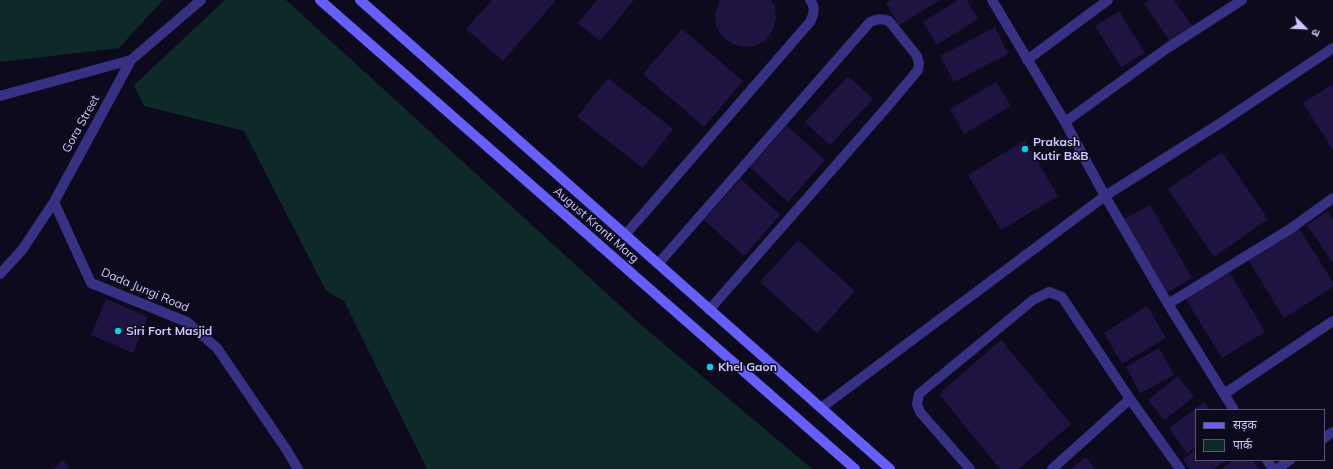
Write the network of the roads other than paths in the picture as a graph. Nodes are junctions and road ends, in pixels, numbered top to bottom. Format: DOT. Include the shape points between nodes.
graph roads {
  1 [pos="201,0"];
  2 [pos="320,0"];
  3 [pos="360,0"];
  4 [pos="810,0"];
  5 [pos="992,0"];
  6 [pos="1106,0"];
  7 [pos="1242,0"];
  8 [pos="1333,48"];
  9 [pos="131,60"];
  10 [pos="1027,60"];
  11 [pos="0,96"];
  12 [pos="1065,122"];
  13 [pos="1105,196"];
  14 [pos="1333,198"];
  15 [pos="54,202"];
  16 [pos="625,235"];
  17 [pos="658,264"];
  18 [pos="0,274"];
  19 [pos="1168,304"];
  20 [pos="709,310"];
  21 [pos="1333,321"];
  22 [pos="1224,394"];
  23 [pos="1130,399"];
  24 [pos="821,408"];
  25 [pos="1233,409"];
  26 [pos="1289,461"];
  27 [pos="298,469"];
  28 [pos="855,469"];
  29 [pos="890,469"];
  30 [pos="970,469"];
  31 [pos="1052,469"];
  32 [pos="1180,469"];
  33 [pos="1277,469"];
  1 -- 9 [label="street, Gora Street"];
  2 -- 28 [label="main road, August Kranti Marg"];
  3 -- 16 [label="main road, August Kranti Marg"];
  4 -- 16 [label="street" via="814,5 814,11 810,22"];
  5 -- 10 [label="street"];
  6 -- 10 [label="street"];
  7 -- 12 [label="street" via="1166,49"];
  8 -- 13 [label="street"];
  9 -- 11 [label="street"];
  9 -- 15 [label="street, Gora Street"];
  10 -- 12 [label="street"];
  12 -- 13 [label="street"];
  13 -- 19 [label="street"];
  13 -- 24 [label="street"];
  14 -- 19 [label="street" via="1290,229"];
  15 -- 18 [label="street, Gora Street" via="22,250"];
  15 -- 27 [label="street, Dada Jungi Road" via="92,283 187,322 217,348"];
  16 -- 17 [label="main road, August Kranti Marg"];
  17 -- 20 [label="main road, August Kranti Marg"];
  17 -- 20 [label="street" via="870,22 882,18 889,21 917,56 918,70"];
  19 -- 22 [label="street"];
  20 -- 24 [label="main road, August Kranti Marg"];
  21 -- 22 [label="street"];
  22 -- 25 [label="street"];
  23 -- 30 [label="street" via="1062,297 1049,292 1033,300 919,394 917,404 920,412"];
  23 -- 31 [label="street"];
  23 -- 32 [label="street"];
  24 -- 29 [label="main road, August Kranti Marg"];
  26 -- 33 [label="street"];
}
